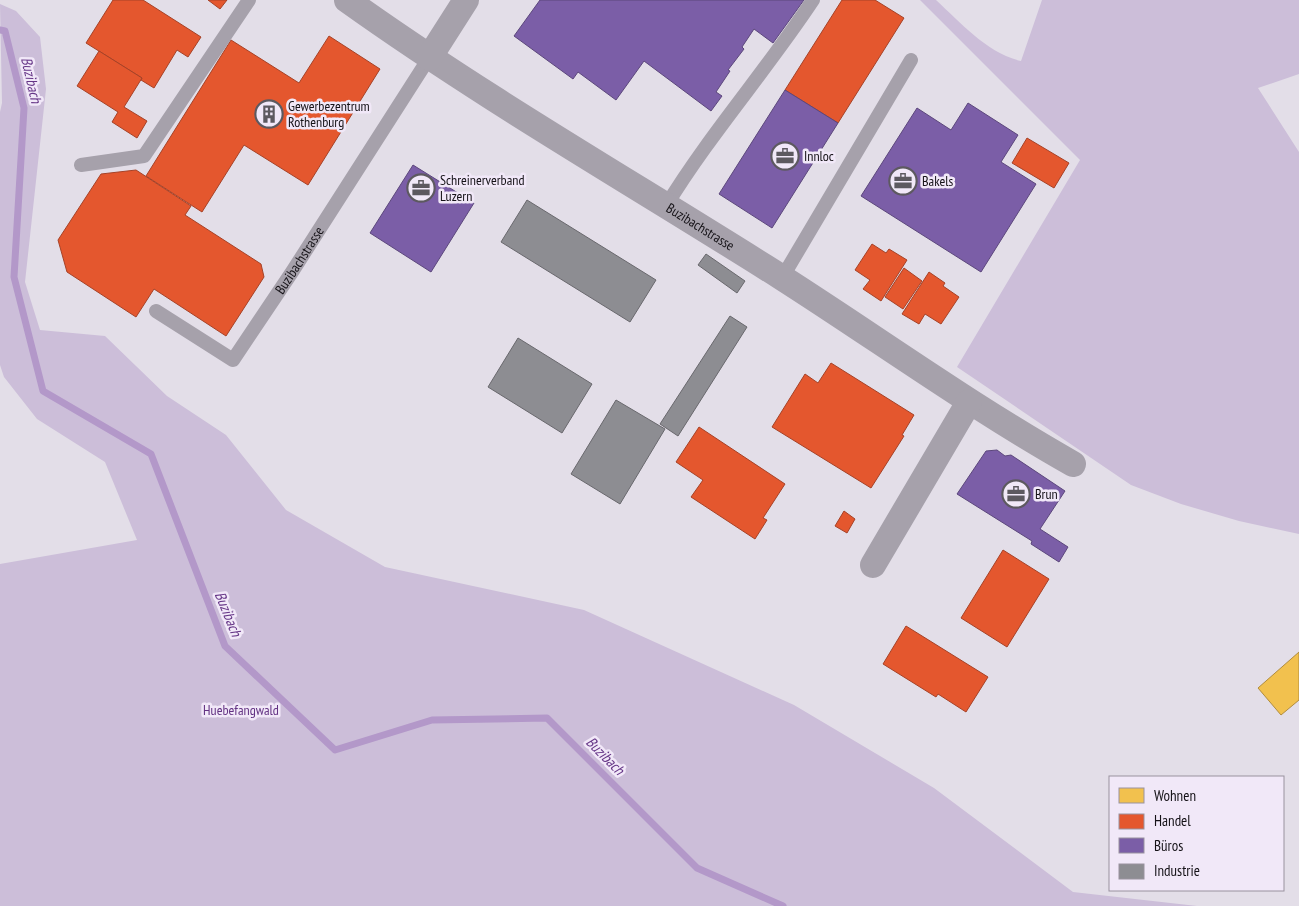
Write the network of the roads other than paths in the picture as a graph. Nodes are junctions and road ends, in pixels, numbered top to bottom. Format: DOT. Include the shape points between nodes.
graph roads {
  1 [pos="249,0"];
  2 [pos="347,0"];
  3 [pos="466,0"];
  4 [pos="813,0"];
  5 [pos="429,58"];
  6 [pos="911,60"];
  7 [pos="81,165"];
  8 [pos="666,206"];
  9 [pos="782,278"];
  10 [pos="156,311"];
  11 [pos="969,402"];
  12 [pos="1073,464"];
  13 [pos="873,565"];
  1 -- 7 [label="lane" via="144,156"];
  2 -- 5 [label="street, Buzibachstrasse"];
  3 -- 5 [label="street, Buzibachstrasse"];
  4 -- 8 [label="lane" via="781,48 696,158"];
  5 -- 8 [label="street, Buzibachstrasse"];
  5 -- 10 [label="lane, Buzibachstrasse" via="233,360"];
  6 -- 9 [label="lane"];
  8 -- 9 [label="street, Buzibachstrasse"];
  9 -- 11 [label="street, Buzibachstrasse"];
  11 -- 12 [label="street, Buzibachstrasse"];
  11 -- 13 [label="street"];
}
